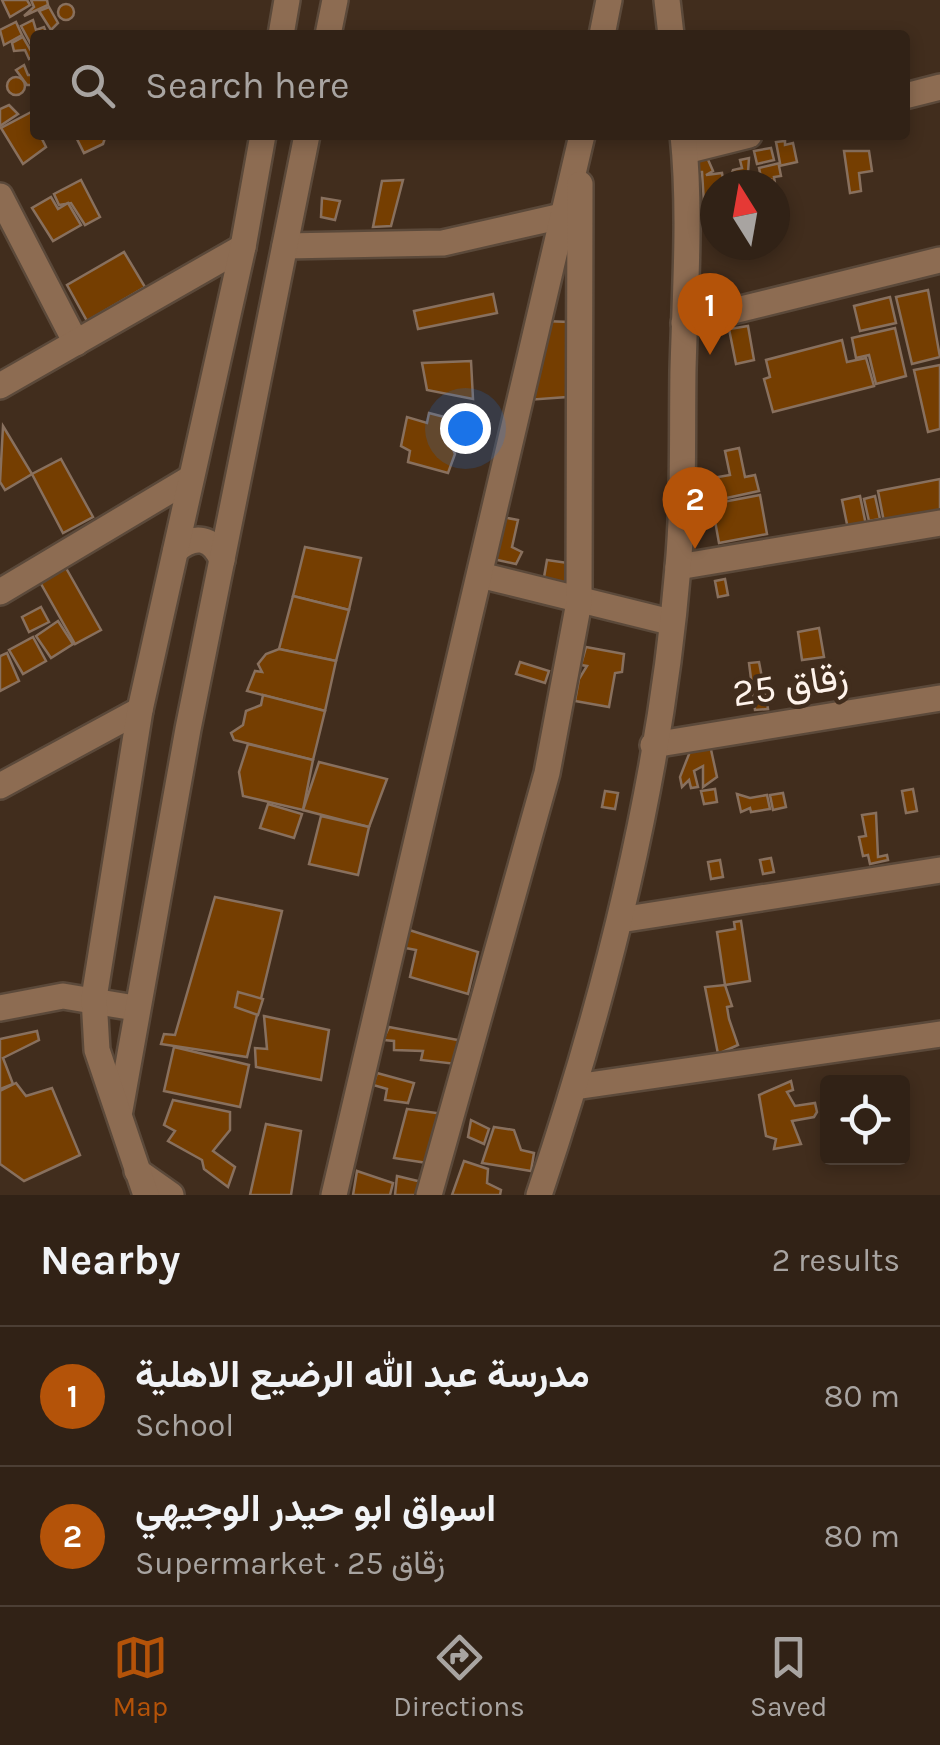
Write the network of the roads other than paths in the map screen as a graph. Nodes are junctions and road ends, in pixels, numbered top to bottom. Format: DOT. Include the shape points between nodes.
graph roads {
  1 [pos="287,0"];
  2 [pos="335,0"];
  3 [pos="609,0"];
  4 [pos="667,0"];
  5 [pos="281,30"];
  6 [pos="329,30"];
  7 [pos="603,30"];
  8 [pos="670,30"];
  9 [pos="940,87"];
  10 [pos="910,95"];
  11 [pos="262,140"];
  12 [pos="306,140"];
  13 [pos="581,140"];
  14 [pos="581,140"];
  15 [pos="684,143"];
  16 [pos="0,196"];
  17 [pos="562,216"];
  18 [pos="284,246"];
  19 [pos="243,247"];
  20 [pos="940,260"];
  21 [pos="684,323"];
  22 [pos="76,342"];
  23 [pos="0,386"];
  24 [pos="194,465"];
  25 [pos="240,466"];
  26 [pos="940,523"];
  27 [pos="176,550"];
  28 [pos="222,560"];
  29 [pos="678,567"];
  30 [pos="480,575"];
  31 [pos="0,592"];
  32 [pos="578,602"];
  33 [pos="670,622"];
  34 [pos="940,698"];
  35 [pos="140,710"];
  36 [pos="653,746"];
  37 [pos="0,786"];
  38 [pos="940,870"];
  39 [pos="620,920"];
  40 [pos="94,998"];
  41 [pos="0,1008"];
  42 [pos="135,1008"];
  43 [pos="940,1034"];
  44 [pos="575,1087"];
  45 [pos="118,1120"];
  46 [pos="141,1183"];
  47 [pos="171,1195"];
  48 [pos="334,1195"];
  49 [pos="429,1195"];
  50 [pos="540,1195"];
  1 -- 5 [label="street"];
  2 -- 6 [label="street"];
  3 -- 7 [label="street"];
  4 -- 8 [label="street"];
  9 -- 10 [label="street"];
  11 -- 19 [label="street"];
  12 -- 18 [label="street"];
  13 -- 17 [label="street"];
  14 -- 32 [label="street"];
  15 -- 21 [label="street"];
  16 -- 22 [label="street"];
  17 -- 18 [label="street" via="443,243"];
  17 -- 30 [label="street"];
  18 -- 25 [label="street"];
  19 -- 22 [label="street"];
  19 -- 24 [label="street"];
  20 -- 21 [label="street"];
  21 -- 29 [label="street"];
  22 -- 23 [label="street"];
  24 -- 25 [label="street" via="215,471"];
  24 -- 27 [label="street"];
  24 -- 31 [label="street"];
  25 -- 28 [label="street"];
  26 -- 29 [label="street"];
  27 -- 28 [label="street" via="203,539"];
  27 -- 35 [label="street"];
  28 -- 42 [label="street"];
  29 -- 33 [label="street"];
  30 -- 32 [label="street"];
  30 -- 48 [label="street"];
  32 -- 33 [label="street"];
  32 -- 49 [label="street" via="548,772"];
  33 -- 36 [label="street"];
  34 -- 36 [label="street, زقاق 25"];
  35 -- 37 [label="street"];
  35 -- 40 [label="street"];
  36 -- 39 [label="street"];
  38 -- 39 [label="street"];
  39 -- 44 [label="street"];
  40 -- 41 [label="street" via="32,999"];
  40 -- 42 [label="street"];
  40 -- 45 [label="street" via="96,1050"];
  42 -- 45 [label="street"];
  43 -- 44 [label="street"];
  44 -- 50 [label="street"];
  45 -- 46 [label="street"];
  46 -- 47 [label="street"];
}
